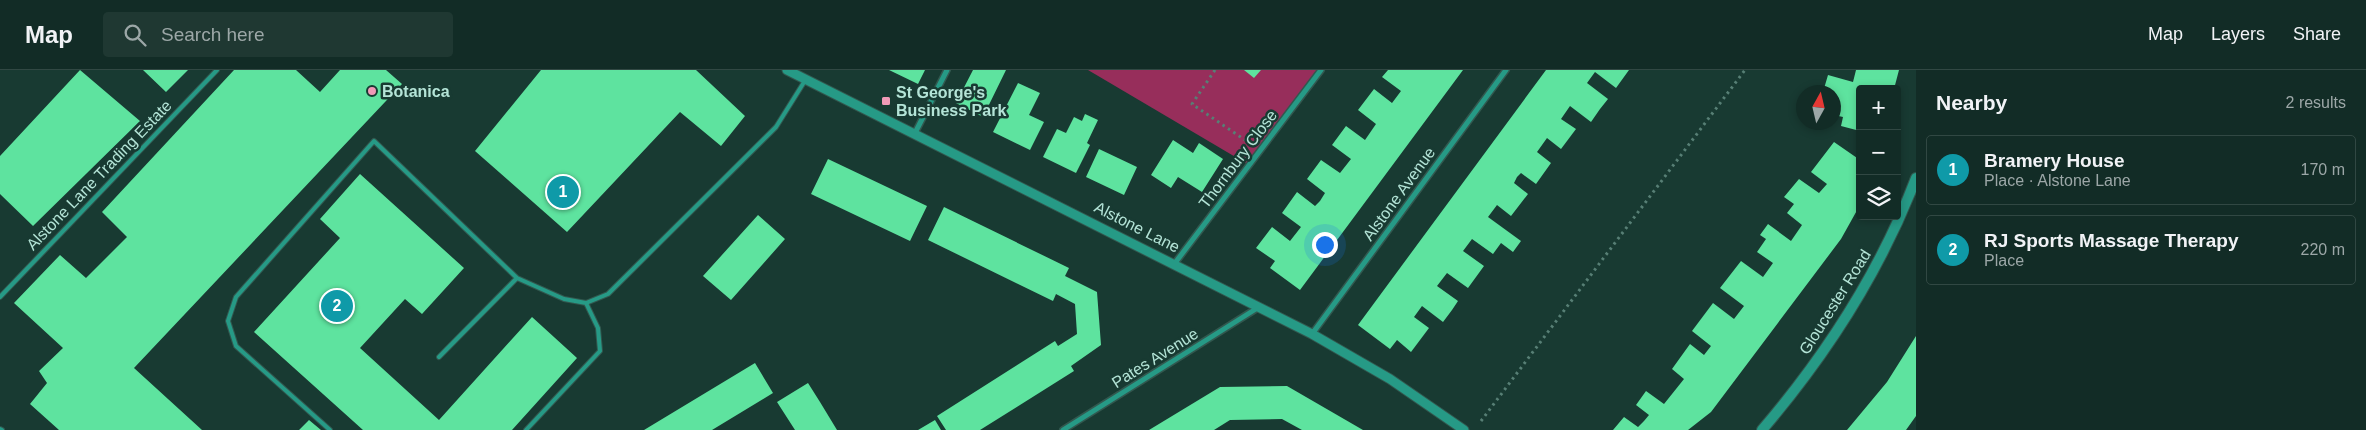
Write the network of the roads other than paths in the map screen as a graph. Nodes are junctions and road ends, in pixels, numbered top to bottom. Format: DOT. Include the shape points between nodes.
graph roads {
  1 [pos="217,70"];
  2 [pos="787,70"];
  3 [pos="946,70"];
  4 [pos="1321,70"];
  5 [pos="1506,70"];
  6 [pos="806,79"];
  7 [pos="915,133"];
  8 [pos="1916,178"];
  9 [pos="1175,263"];
  10 [pos="517,278"];
  11 [pos="0,298"];
  12 [pos="586,302"];
  13 [pos="1259,307"];
  14 [pos="1312,334"];
  15 [pos="440,357"];
  16 [pos="330,430"];
  17 [pos="526,430"];
  18 [pos="1063,430"];
  19 [pos="1464,430"];
  20 [pos="1762,430"];
  1 -- 11 [label="lane, Alstone Lane Trading Estate"];
  2 -- 6 [label="street, Alstone Lane"];
  3 -- 7 [label="street"];
  4 -- 9 [label="street, Thornbury Close"];
  5 -- 14 [label="street, Alstone Avenue"];
  6 -- 7 [label="street, Alstone Lane"];
  6 -- 12 [label="lane" via="776,127 608,294"];
  7 -- 9 [label="street, Alstone Lane"];
  8 -- 20 [label="main road, Gloucester Road" via="1898,224 1852,309 1807,376"];
  9 -- 13 [label="street, Alstone Lane"];
  10 -- 12 [label="lane" via="564,300"];
  10 -- 15 [label="lane"];
  10 -- 16 [label="lane" via="374,141 236,297 228,321 236,346"];
  12 -- 17 [label="lane" via="598,328 600,351"];
  13 -- 14 [label="street, Alstone Lane"];
  13 -- 18 [label="street, Pates Avenue"];
  14 -- 19 [label="street, Alstone Lane" via="1383,374"];
}
